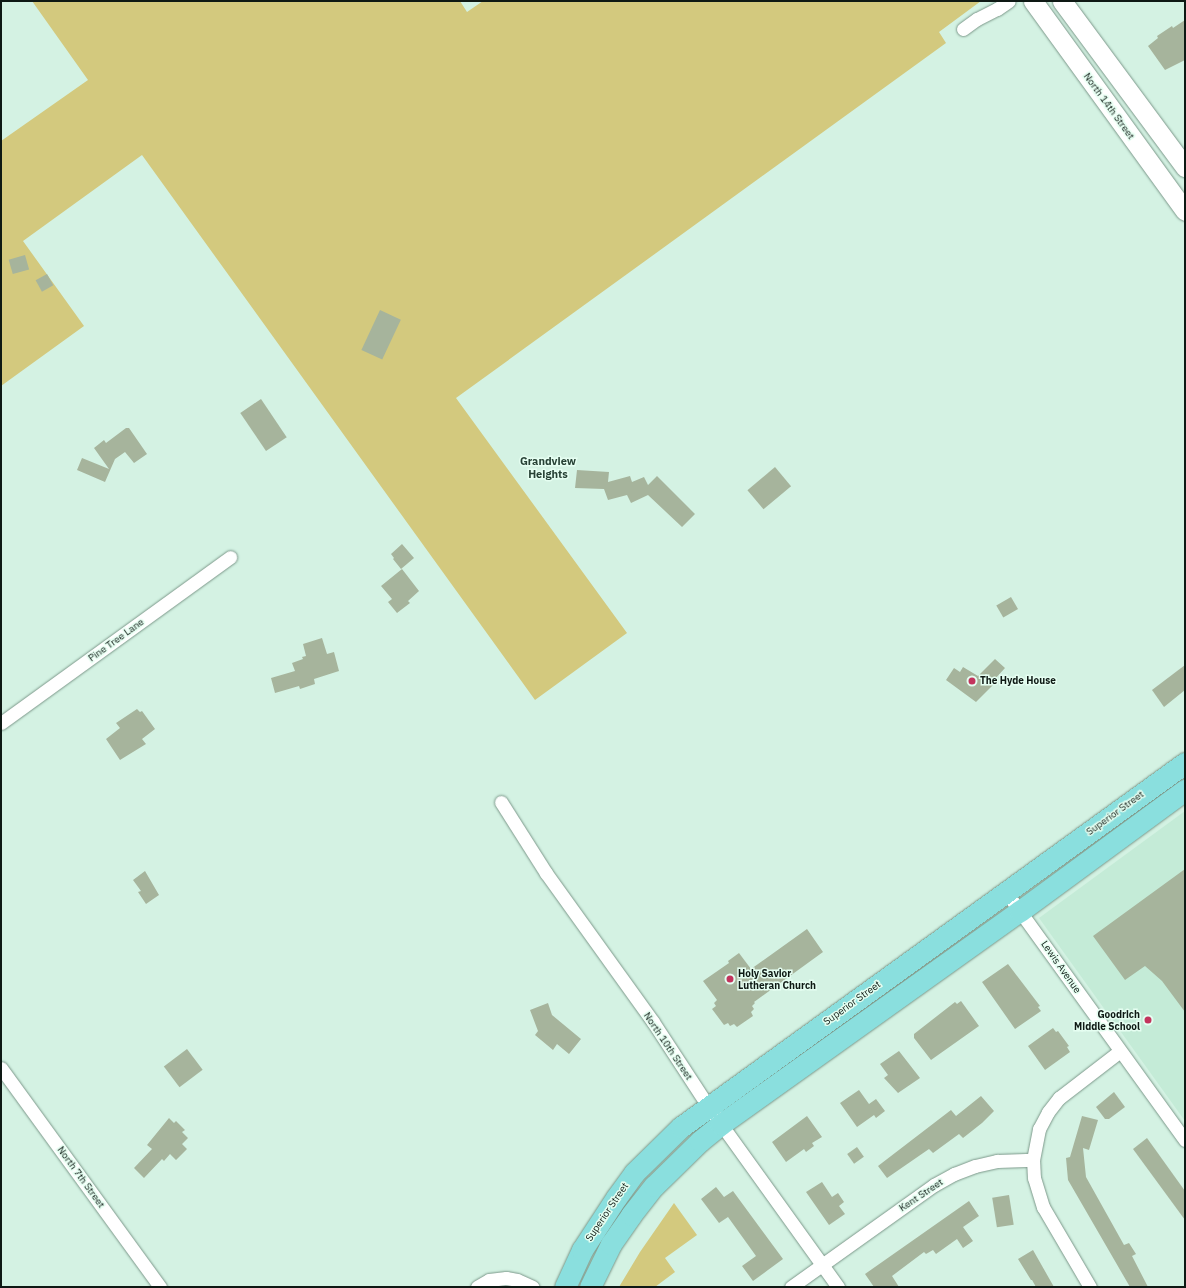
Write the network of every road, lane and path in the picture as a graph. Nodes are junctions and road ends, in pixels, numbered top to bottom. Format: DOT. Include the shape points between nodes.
graph roads {
  1 [pos="1009,1"];
  2 [pos="1033,1"];
  3 [pos="1062,1"];
  4 [pos="963,29"];
  5 [pos="1185,167"];
  6 [pos="1185,211"];
  7 [pos="230,556"];
  8 [pos="1,723"];
  9 [pos="1185,763"];
  10 [pos="1185,790"];
  11 [pos="502,802"];
  12 [pos="1006,892"];
  13 [pos="1020,911"];
  14 [pos="1120,1051"];
  15 [pos="1,1068"];
  16 [pos="708,1106"];
  17 [pos="721,1124"];
  18 [pos="1185,1140"];
  19 [pos="1033,1160"];
  20 [pos="823,1265"];
  21 [pos="160,1287"];
  22 [pos="477,1287"];
  23 [pos="533,1287"];
  24 [pos="565,1287"];
  25 [pos="590,1287"];
  26 [pos="791,1287"];
  27 [pos="838,1287"];
  28 [pos="1090,1287"];
  1 -- 4 [label="street" via="997,10 977,18"];
  2 -- 6 [label="main road, North 14th Street"];
  3 -- 5 [label="main road"];
  7 -- 8 [label="street, Pine Tree Lane"];
  9 -- 12 [label="main road, Superior Street"];
  10 -- 13 [label="main road"];
  11 -- 16 [label="street, North 10th Street" via="546,873 653,1022"];
  12 -- 13 [label="street, Lewis Avenue"];
  12 -- 16 [label="main road, Superior Street"];
  13 -- 14 [label="street, Lewis Avenue"];
  13 -- 17 [label="main road"];
  14 -- 18 [label="street, Lewis Avenue"];
  14 -- 19 [label="street" via="1059,1098 1039,1129"];
  15 -- 21 [label="street, North 7th Street"];
  16 -- 17 [label="street, North 10th Street"];
  16 -- 24 [label="main road, Superior Street" via="681,1127 634,1173 596,1226"];
  17 -- 20 [label="street, North 10th Street"];
  17 -- 25 [label="main road" via="684,1155 654,1186 611,1244"];
  19 -- 20 [label="street, Kent Street" via="997,1161 954,1174 934,1185"];
  19 -- 28 [label="street" via="1034,1178 1043,1207"];
  20 -- 26 [label="street, Kent Street"];
  20 -- 27 [label="street, North 10th Street"];
  22 -- 23 [label="street" via="489,1280 506,1278"];
}
